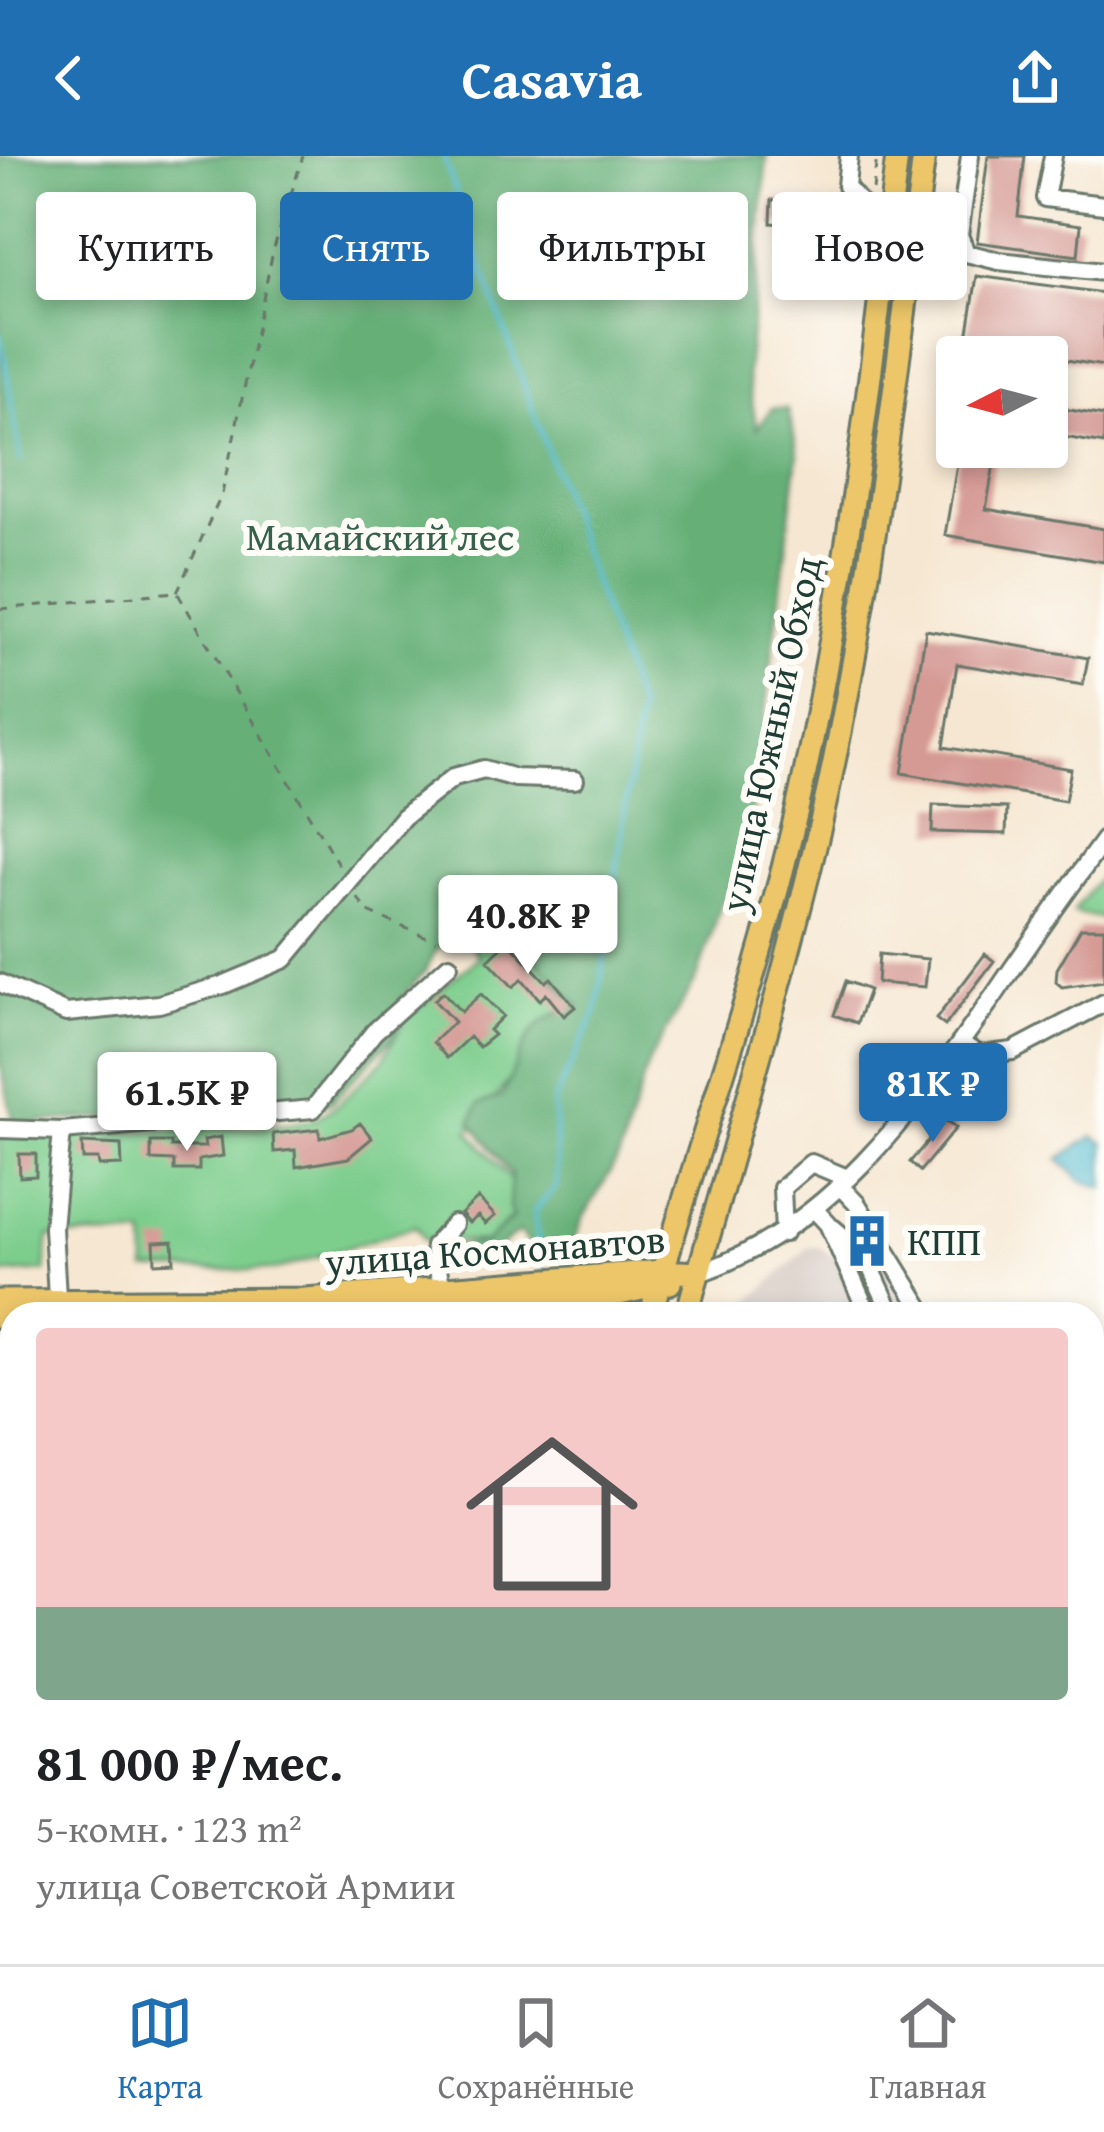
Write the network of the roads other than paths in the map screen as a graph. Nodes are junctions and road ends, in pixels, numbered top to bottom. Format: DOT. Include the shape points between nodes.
graph roads {
  1 [pos="849,156"];
  2 [pos="897,156"];
  3 [pos="924,156"];
  4 [pos="970,156"];
  5 [pos="1053,156"];
  6 [pos="851,192"];
  7 [pos="893,192"];
  8 [pos="1104,205"];
  9 [pos="1104,272"];
  10 [pos="880,300"];
  11 [pos="575,780"];
  12 [pos="1104,840"];
  13 [pos="449,965"];
  14 [pos="0,983"];
  15 [pos="1104,1003"];
  16 [pos="960,1043"];
  17 [pos="0,1130"];
  18 [pos="62,1131"];
  19 [pos="843,1181"];
  20 [pos="814,1209"];
  21 [pos="454,1224"];
  22 [pos="828,1224"];
  23 [pos="784,1233"];
  24 [pos="699,1273"];
  25 [pos="660,1279"];
  26 [pos="58,1302"];
  27 [pos="223,1302"];
  28 [pos="388,1302"];
  29 [pos="443,1302"];
  30 [pos="460,1302"];
  31 [pos="654,1302"];
  32 [pos="691,1302"];
  33 [pos="863,1302"];
  34 [pos="887,1302"];
  35 [pos="918,1302"];
  1 -- 6 [label="street"];
  2 -- 7 [label="main road, улица Южный Обход"];
  3 -- 24 [label="main road, улица Южный Обход" via="844,714"];
  4 -- 9 [label="street" via="959,235 966,253"];
  5 -- 8 [label="street" via="1045,198"];
  10 -- 25 [label="main road, улица Южный Обход" via="796,815"];
  11 -- 14 [label="street" via="484,769 454,777 403,817 285,959 180,998 66,1013"];
  12 -- 16 [label="street"];
  13 -- 18 [label="street" via="374,1032 313,1109"];
  15 -- 16 [label="street" via="1013,1051 980,1055"];
  16 -- 19 [label="street" via="908,1114"];
  17 -- 18 [label="street"];
  18 -- 26 [label="street" via="52,1228"];
  19 -- 20 [label="street"];
  19 -- 23 [label="street" via="811,1163 782,1188"];
  19 -- 35 [label="street"];
  20 -- 22 [label="street"];
  20 -- 23 [label="street"];
  21 -- 29 [label="street" via="434,1246"];
  22 -- 33 [label="street"];
  22 -- 34 [label="street" via="865,1255"];
  23 -- 24 [label="street"];
  24 -- 25 [label="main road, улица Космонавтов"];
  24 -- 32 [label="main road, улица Южный Обход"];
  25 -- 30 [label="main road, улица Космонавтов"];
  25 -- 31 [label="main road, улица Южный Обход"];
  27 -- 28 [label="main road, улица Космонавтов"];
}
